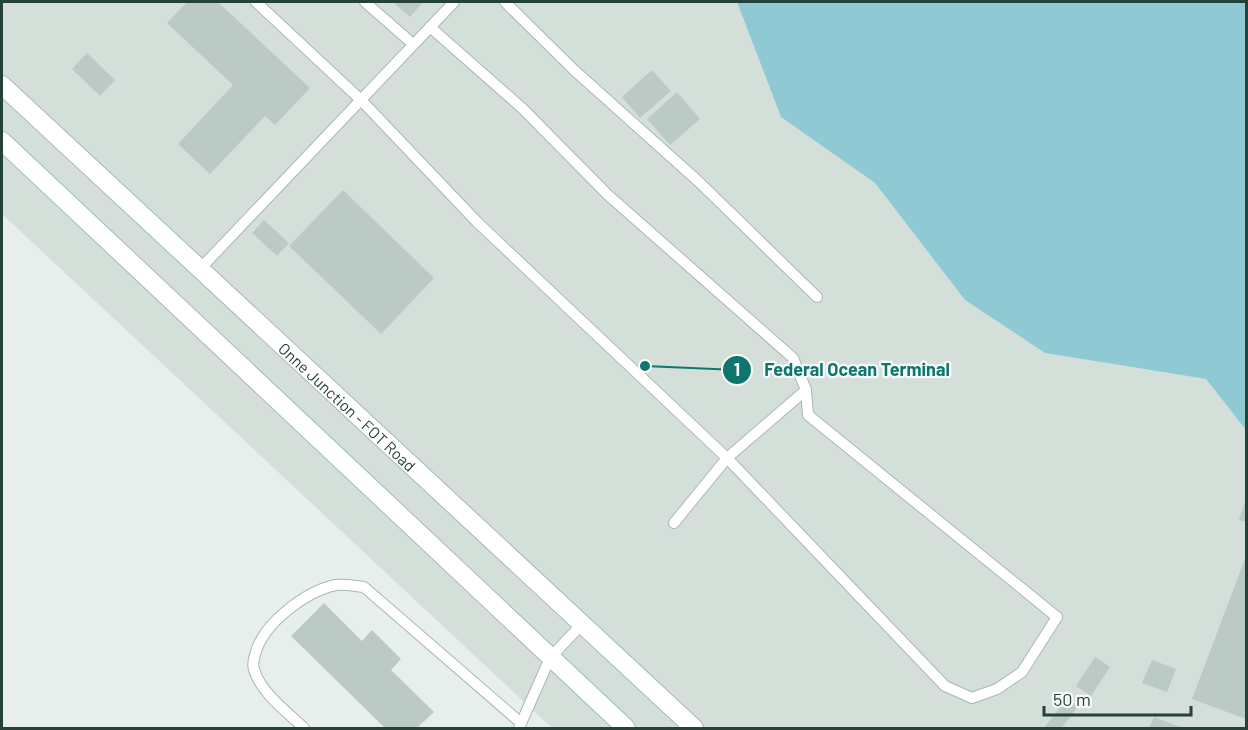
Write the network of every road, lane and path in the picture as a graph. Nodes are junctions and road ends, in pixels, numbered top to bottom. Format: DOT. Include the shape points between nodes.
graph roads {
  1 [pos="256,2"];
  2 [pos="365,2"];
  3 [pos="454,2"];
  4 [pos="505,2"];
  5 [pos="430,27"];
  6 [pos="413,44"];
  7 [pos="2,86"];
  8 [pos="361,100"];
  9 [pos="2,141"];
  10 [pos="200,270"];
  11 [pos="818,297"];
  12 [pos="806,390"];
  13 [pos="727,458"];
  14 [pos="674,523"];
  15 [pos="582,624"];
  16 [pos="550,658"];
  17 [pos="520,726"];
  18 [pos="304,729"];
  19 [pos="626,729"];
  20 [pos="694,729"];
  1 -- 8 [label="lane"];
  2 -- 6 [label="lane"];
  3 -- 5 [label="lane"];
  4 -- 11 [label="lane"];
  5 -- 6 [label="lane"];
  5 -- 12 [label="lane" via="522,108 608,195 793,358"];
  6 -- 8 [label="lane"];
  7 -- 10 [label="street, Onne Junction - FOT Road"];
  8 -- 10 [label="lane"];
  8 -- 13 [label="lane" via="477,222"];
  9 -- 16 [label="street"];
  10 -- 15 [label="street, Onne Junction - FOT Road"];
  12 -- 13 [label="lane"];
  12 -- 13 [label="lane" via="808,415 1057,617 1022,672 997,689 972,698 945,686"];
  13 -- 14 [label="lane"];
  15 -- 16 [label="lane"];
  15 -- 20 [label="street, Onne Junction - FOT Road"];
  16 -- 17 [label="lane"];
  16 -- 19 [label="street"];
  17 -- 18 [label="lane" via="364,587 337,585 295,604 257,644 253,667 263,688"];
}
